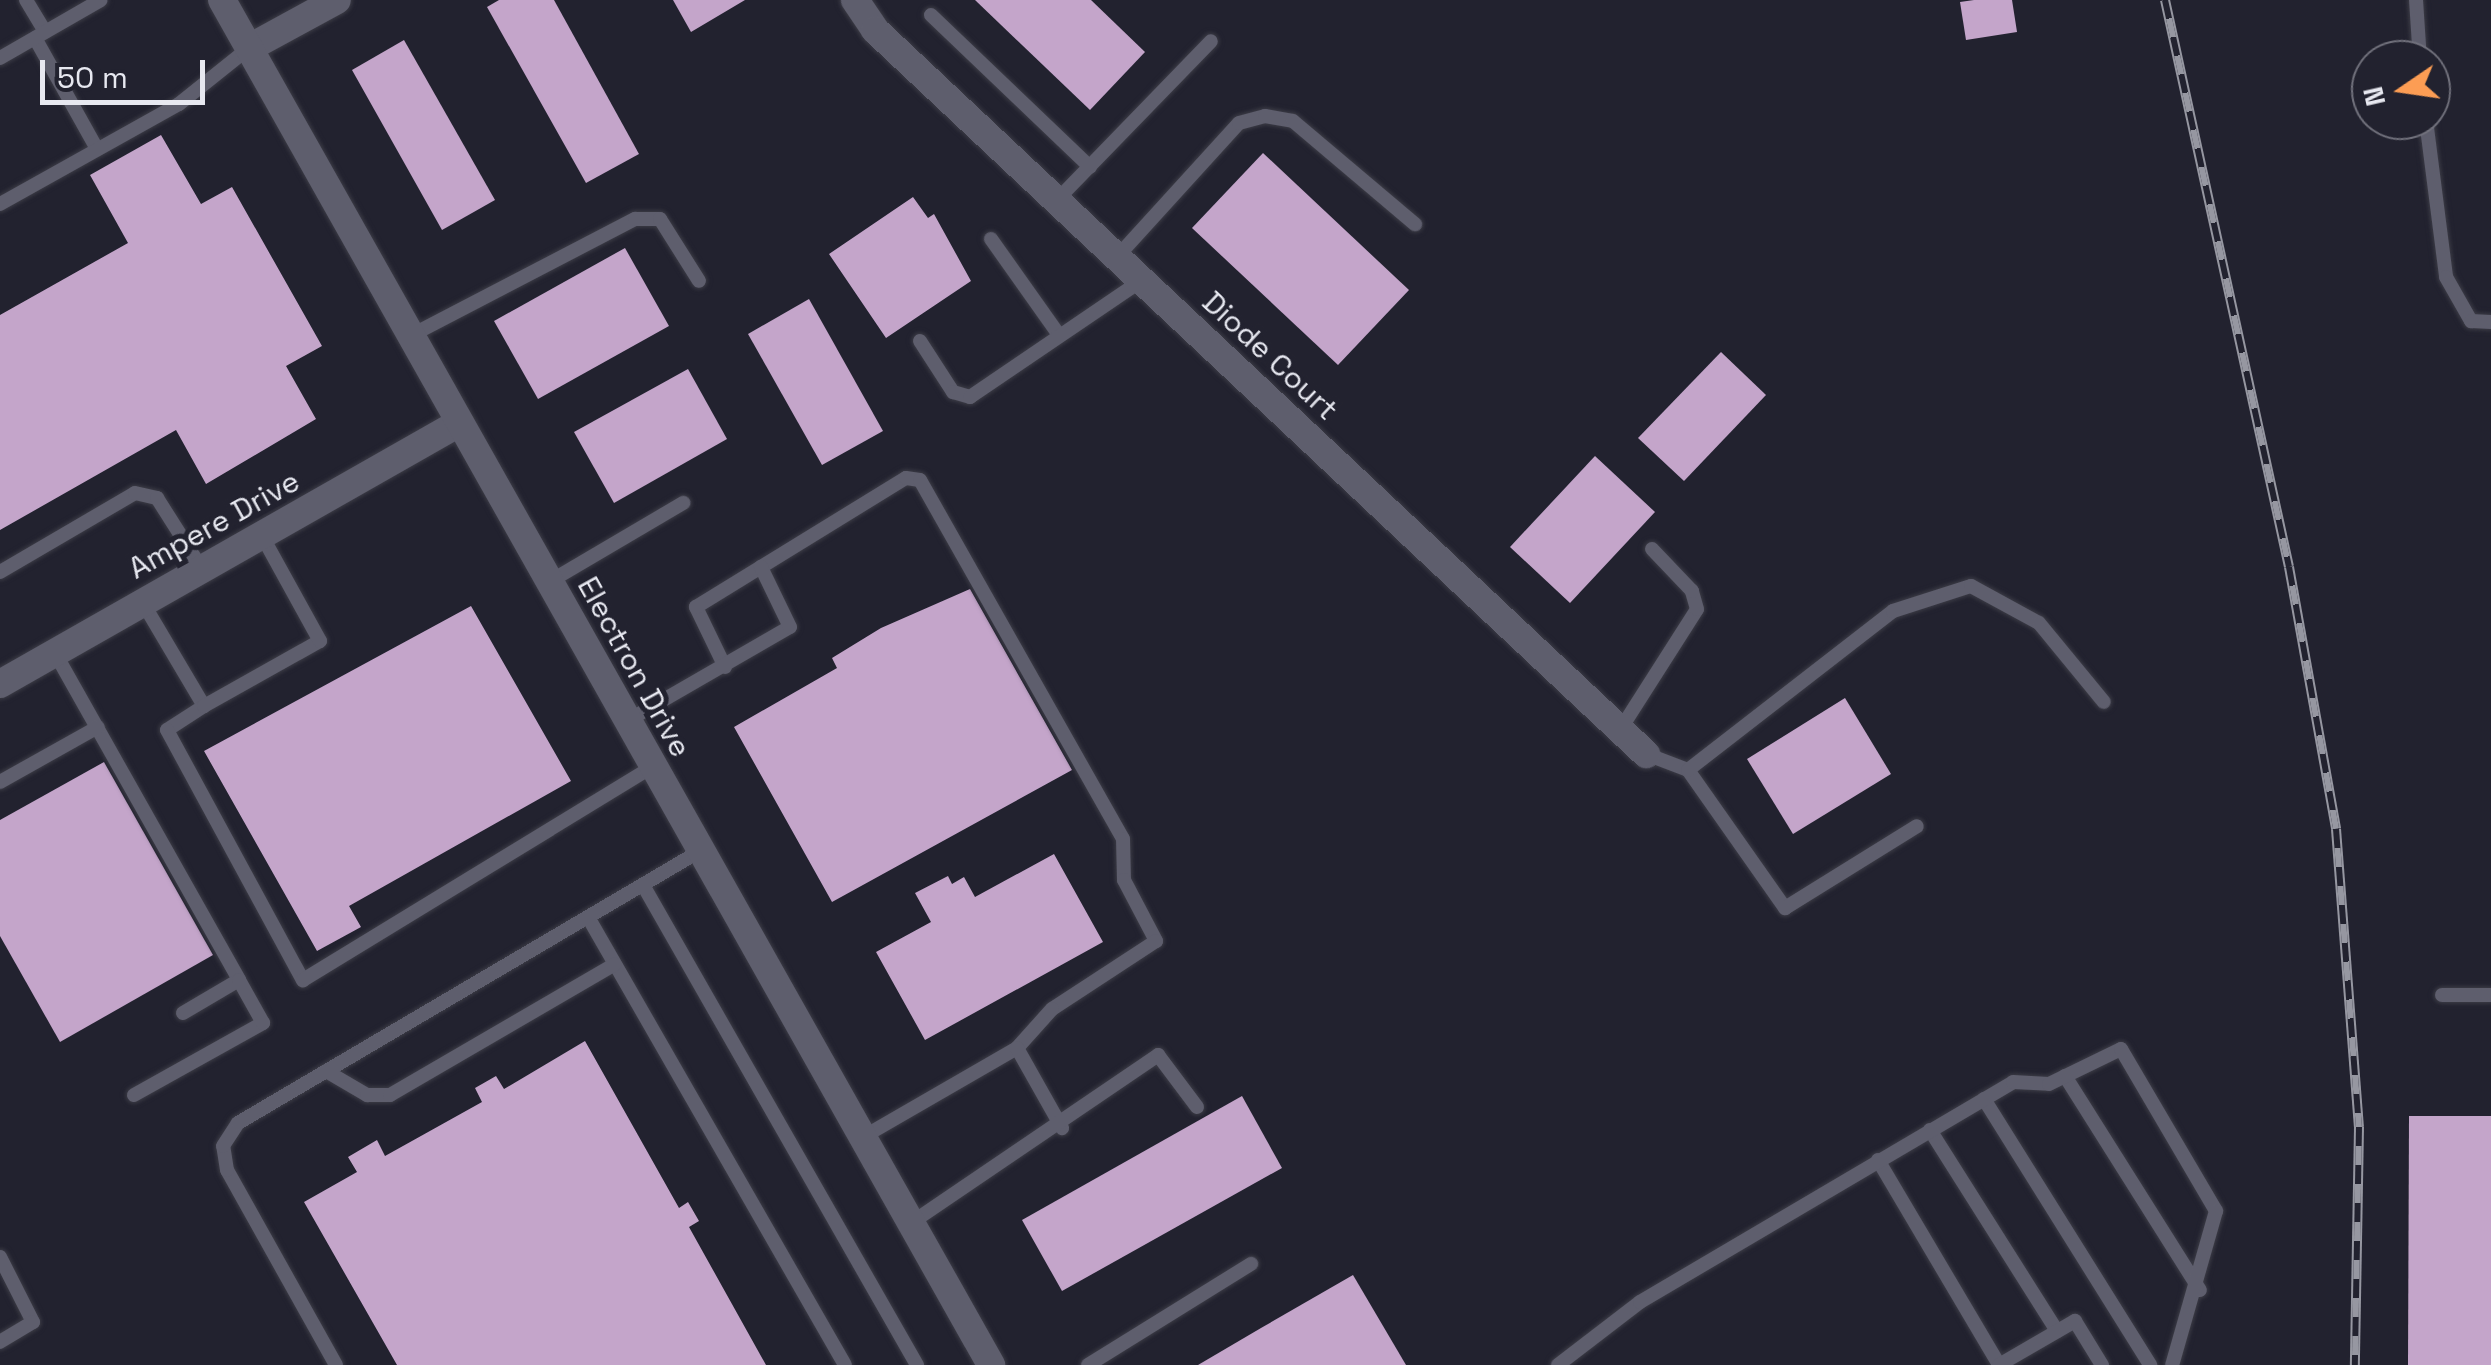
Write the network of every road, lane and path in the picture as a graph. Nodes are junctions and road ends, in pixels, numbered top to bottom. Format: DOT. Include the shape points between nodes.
graph roads {
  1 [pos="26,0"];
  2 [pos="102,0"];
  3 [pos="222,0"];
  4 [pos="337,0"];
  5 [pos="855,0"];
  6 [pos="2416,0"];
  7 [pos="931,14"];
  8 [pos="40,35"];
  9 [pos="2419,40"];
  10 [pos="1211,41"];
  11 [pos="249,48"];
  12 [pos="0,58"];
  13 [pos="2429,140"];
  14 [pos="97,149"];
  15 [pos="1090,167"];
  16 [pos="1057,200"];
  17 [pos="0,204"];
  18 [pos="1416,224"];
  19 [pos="990,239"];
  20 [pos="1117,257"];
  21 [pos="699,280"];
  22 [pos="1142,280"];
  23 [pos="2491,322"];
  24 [pos="1058,335"];
  25 [pos="410,336"];
  26 [pos="920,340"];
  27 [pos="460,423"];
  28 [pos="683,503"];
  29 [pos="262,536"];
  30 [pos="1652,550"];
  31 [pos="761,568"];
  32 [pos="202,570"];
  33 [pos="0,572"];
  34 [pos="549,582"];
  35 [pos="143,603"];
  36 [pos="55,653"];
  37 [pos="724,666"];
  38 [pos="0,684"];
  39 [pos="2104,702"];
  40 [pos="204,706"];
  41 [pos="627,721"];
  42 [pos="98,727"];
  43 [pos="1620,730"];
  44 [pos="1646,754"];
  45 [pos="653,766"];
  46 [pos="1688,770"];
  47 [pos="0,782"];
  48 [pos="1917,826"];
  49 [pos="700,850"];
  50 [pos="643,885"];
  51 [pos="588,917"];
  52 [pos="615,964"];
  53 [pos="239,980"];
  54 [pos="2442,995"];
  55 [pos="2491,995"];
  56 [pos="183,1013"];
  57 [pos="1017,1048"];
  58 [pos="326,1070"];
  59 [pos="2065,1076"];
  60 [pos="134,1095"];
  61 [pos="1984,1099"];
  62 [pos="1197,1107"];
  63 [pos="1062,1128"];
  64 [pos="1930,1130"];
  65 [pos="862,1137"];
  66 [pos="1878,1160"];
  67 [pos="911,1223"];
  68 [pos="0,1257"];
  69 [pos="1251,1264"];
  70 [pos="2200,1290"];
  71 [pos="2057,1331"];
  72 [pos="0,1342"];
  73 [pos="336,1365"];
  74 [pos="845,1365"];
  75 [pos="917,1365"];
  76 [pos="991,1365"];
  77 [pos="1088,1365"];
  78 [pos="1558,1365"];
  79 [pos="1999,1365"];
  80 [pos="2102,1365"];
  81 [pos="2150,1365"];
  82 [pos="2172,1365"];
  1 -- 8 [label="lane"];
  2 -- 8 [label="lane"];
  3 -- 11 [label="street, Electron Drive"];
  4 -- 11 [label="street"];
  5 -- 16 [label="street, Diode Court" via="875,30"];
  6 -- 9 [label="lane"];
  7 -- 15 [label="lane"];
  8 -- 12 [label="lane"];
  8 -- 14 [label="lane"];
  10 -- 15 [label="lane"];
  11 -- 14 [label="lane" via="180,104"];
  11 -- 25 [label="street, Electron Drive"];
  13 -- 23 [label="lane" via="2446,277 2471,321"];
  14 -- 17 [label="lane"];
  15 -- 16 [label="lane"];
  16 -- 20 [label="street, Diode Court"];
  18 -- 20 [label="lane" via="1293,121 1265,116 1240,123"];
  19 -- 24 [label="lane"];
  20 -- 22 [label="street, Diode Court"];
  21 -- 25 [label="lane" via="660,219 635,219"];
  22 -- 24 [label="lane"];
  22 -- 43 [label="street, Diode Court"];
  24 -- 26 [label="lane" via="961,398"];
  25 -- 27 [label="street, Electron Drive"];
  27 -- 29 [label="street, Ampere Drive"];
  27 -- 34 [label="street, Electron Drive"];
  28 -- 34 [label="lane"];
  29 -- 32 [label="street, Ampere Drive"];
  29 -- 40 [label="lane" via="320,641"];
  30 -- 43 [label="lane" via="1697,609"];
  31 -- 37 [label="lane" via="694,610"];
  31 -- 37 [label="lane" via="790,628"];
  31 -- 57 [label="lane" via="906,478 920,480 1123,839 1124,880 1156,941 1052,1009"];
  32 -- 33 [label="lane" via="157,498 135,493"];
  32 -- 35 [label="street, Ampere Drive"];
  34 -- 41 [label="street, Electron Drive"];
  35 -- 36 [label="street, Ampere Drive"];
  35 -- 40 [label="lane"];
  36 -- 38 [label="street, Ampere Drive"];
  36 -- 42 [label="lane"];
  37 -- 41 [label="lane"];
  39 -- 46 [label="lane" via="2040,623 1971,586 1894,611"];
  40 -- 45 [label="lane" via="167,730 303,980"];
  41 -- 45 [label="street, Electron Drive"];
  42 -- 47 [label="lane"];
  42 -- 53 [label="lane"];
  43 -- 44 [label="street, Diode Court"];
  44 -- 46 [label="lane"];
  45 -- 49 [label="street, Electron Drive"];
  46 -- 48 [label="lane" via="1785,908"];
  49 -- 50 [label="lane"];
  49 -- 65 [label="street, Electron Drive"];
  50 -- 51 [label="lane"];
  50 -- 75 [label="lane"];
  51 -- 52 [label="lane"];
  51 -- 58 [label="lane"];
  52 -- 58 [label="lane" via="390,1095 368,1095"];
  52 -- 74 [label="lane"];
  53 -- 56 [label="lane"];
  53 -- 60 [label="lane" via="263,1022"];
  54 -- 55 [label="lane"];
  57 -- 63 [label="lane"];
  57 -- 65 [label="lane"];
  58 -- 73 [label="lane" via="238,1123 223,1146 227,1170"];
  59 -- 61 [label="lane" via="2013,1082"];
  59 -- 70 [label="lane"];
  59 -- 70 [label="lane" via="2121,1049 2216,1212"];
  61 -- 64 [label="lane"];
  61 -- 81 [label="lane"];
  62 -- 63 [label="lane" via="1158,1055 1098,1088"];
  63 -- 67 [label="lane"];
  64 -- 66 [label="lane"];
  64 -- 71 [label="lane"];
  65 -- 67 [label="street, Electron Drive"];
  66 -- 78 [label="lane" via="1640,1302"];
  66 -- 79 [label="lane"];
  67 -- 76 [label="street, Electron Drive"];
  68 -- 72 [label="lane" via="33,1322"];
  69 -- 77 [label="lane"];
  70 -- 82 [label="lane"];
  71 -- 79 [label="lane"];
  71 -- 80 [label="lane" via="2075,1321"];
}
